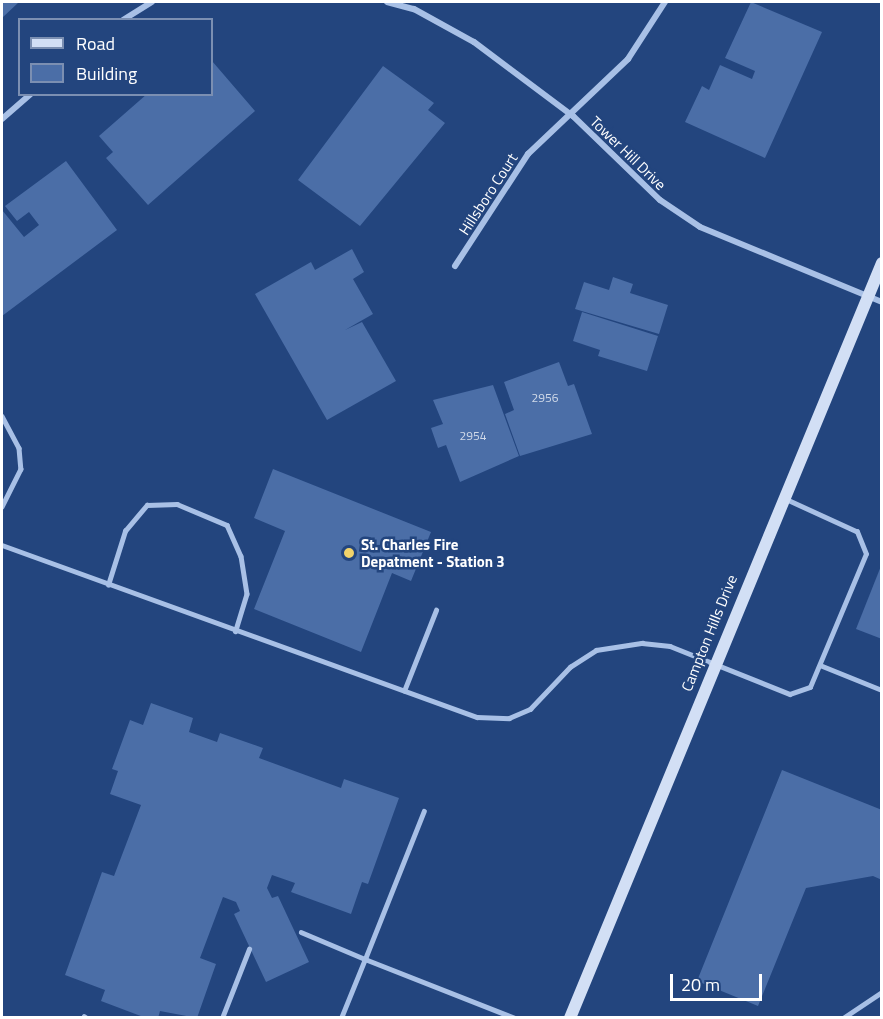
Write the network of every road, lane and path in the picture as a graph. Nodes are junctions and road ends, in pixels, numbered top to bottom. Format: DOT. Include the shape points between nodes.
graph roads {
  1 [pos="153,2"];
  2 [pos="387,2"];
  3 [pos="665,2"];
  4 [pos="126,18"];
  5 [pos="29,96"];
  6 [pos="573,116"];
  7 [pos="2,119"];
  8 [pos="882,263"];
  9 [pos="455,266"];
  10 [pos="868,297"];
  11 [pos="882,302"];
  12 [pos="2,416"];
  13 [pos="782,497"];
  14 [pos="2,507"];
  15 [pos="2,545"];
  16 [pos="108,585"];
  17 [pos="436,610"];
  18 [pos="236,631"];
  19 [pos="714,661"];
  20 [pos="819,665"];
  21 [pos="882,690"];
  22 [pos="404,691"];
  23 [pos="424,811"];
  24 [pos="302,932"];
  25 [pos="249,949"];
  26 [pos="365,959"];
  27 [pos="882,992"];
  28 [pos="222,1017"];
  29 [pos="341,1017"];
  30 [pos="515,1017"];
  31 [pos="570,1017"];
  32 [pos="843,1017"];
  1 -- 4 [label="street"];
  2 -- 6 [label="street, Tower Hill Drive" via="414,9 474,42"];
  3 -- 6 [label="street, Hillsboro Court" via="642,42"];
  5 -- 7 [label="street"];
  6 -- 9 [label="street, Hillsboro Court" via="528,154"];
  6 -- 10 [label="street, Tower Hill Drive" via="660,200 700,227"];
  8 -- 10 [label="street, Campton Hills Drive"];
  10 -- 11 [label="street, Tower Hill Drive"];
  10 -- 13 [label="street, Campton Hills Drive"];
  12 -- 14 [label="lane" via="19,448 21,469"];
  13 -- 19 [label="street, Campton Hills Drive"];
  13 -- 20 [label="lane" via="857,531 866,554"];
  15 -- 16 [label="lane"];
  16 -- 18 [label="lane"];
  16 -- 18 [label="lane" via="125,531 147,505 177,504 227,525 241,556 247,594"];
  17 -- 22 [label="lane"];
  18 -- 22 [label="lane"];
  19 -- 20 [label="lane" via="790,694 810,687"];
  19 -- 22 [label="lane" via="651,644 596,650 570,667 530,709 509,718 477,717"];
  19 -- 31 [label="street, Campton Hills Drive"];
  20 -- 21 [label="lane"];
  23 -- 26 [label="lane"];
  24 -- 26 [label="lane"];
  25 -- 28 [label="lane"];
  26 -- 29 [label="lane"];
  26 -- 30 [label="lane"];
  27 -- 32 [label="lane"];
}
